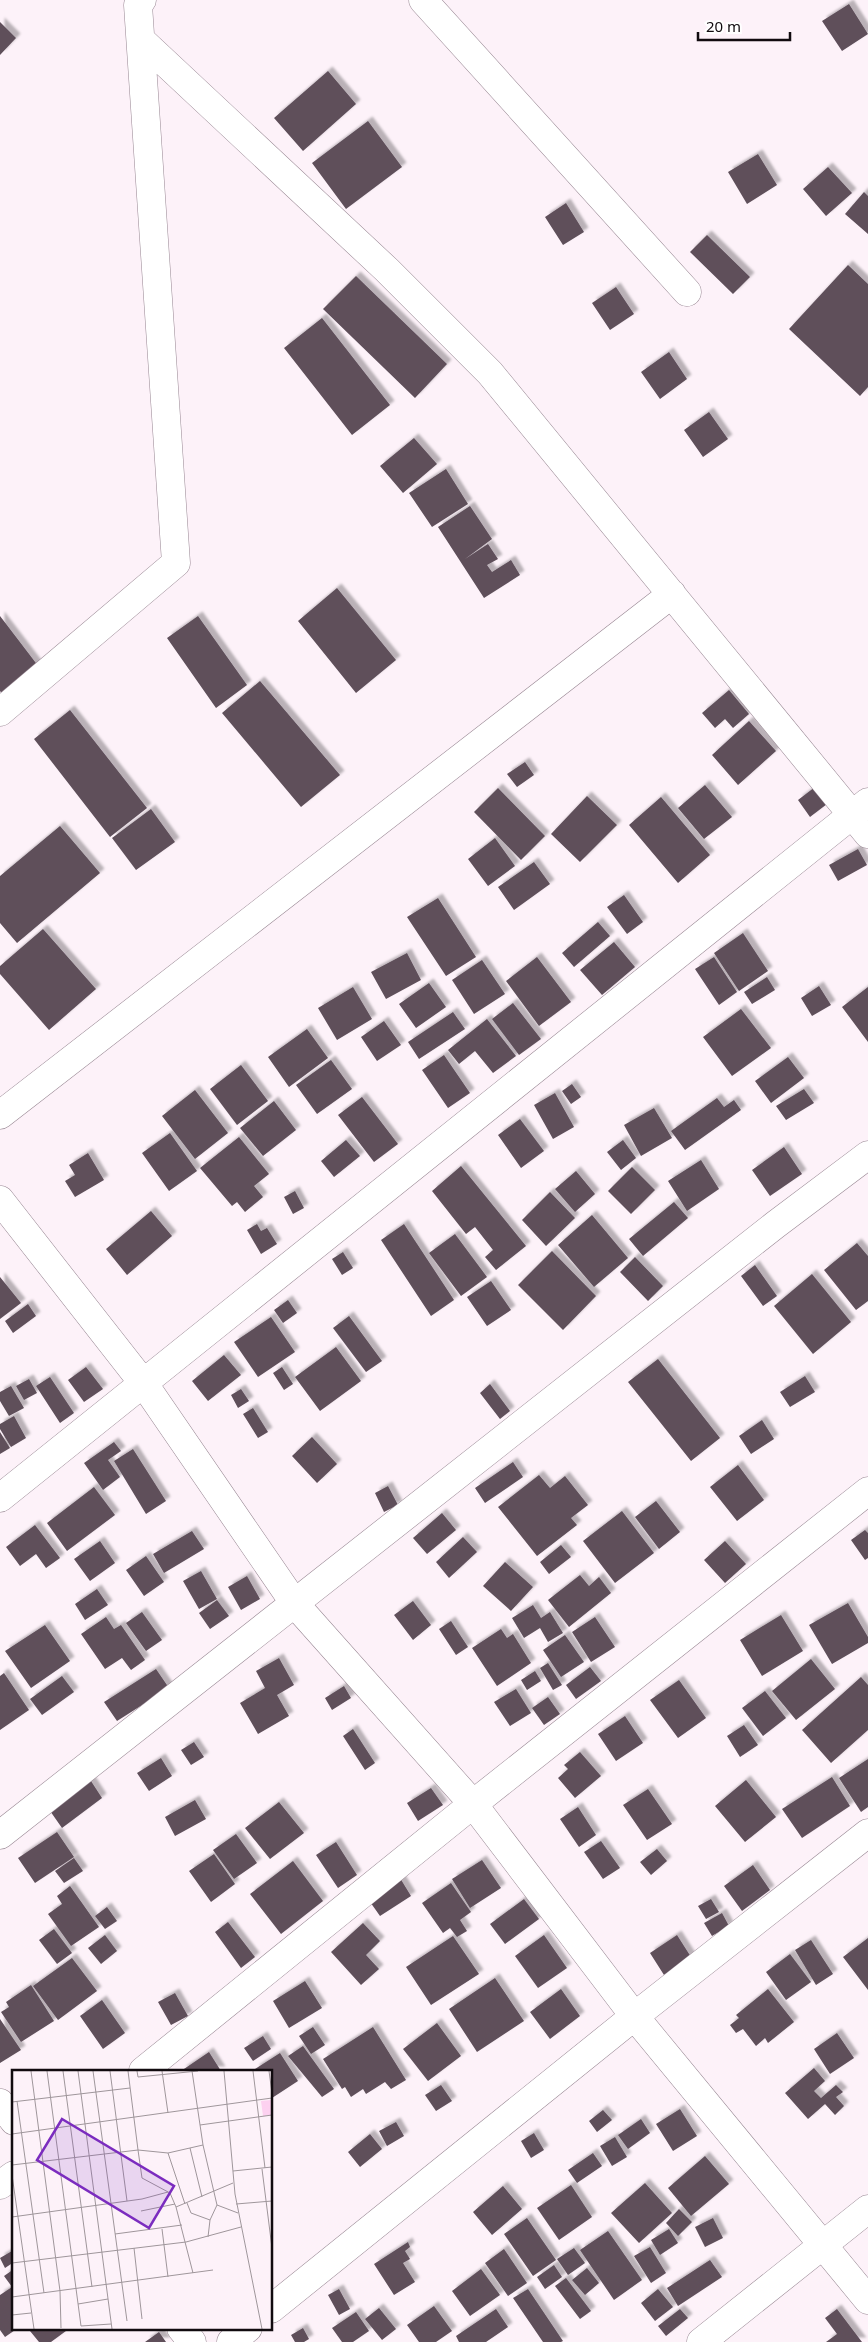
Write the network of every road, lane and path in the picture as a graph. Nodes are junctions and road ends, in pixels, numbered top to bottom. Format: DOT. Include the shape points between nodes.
graph roads {
  1 [pos="142,0"];
  2 [pos="423,0"];
  3 [pos="141,40"];
  4 [pos="687,292"];
  5 [pos="672,594"];
  6 [pos="0,712"];
  7 [pos="863,817"];
  8 [pos="0,1115"];
  9 [pos="868,1156"];
  10 [pos="0,1200"];
  11 [pos="144,1384"];
  12 [pos="868,1491"];
  13 [pos="0,1498"];
  14 [pos="295,1604"];
  15 [pos="474,1804"];
  16 [pos="868,1834"];
  17 [pos="0,1836"];
  18 [pos="635,2017"];
  19 [pos="144,2070"];
  20 [pos="0,2103"];
  21 [pos="12,2118"];
  22 [pos="12,2176"];
  23 [pos="0,2186"];
  24 [pos="868,2210"];
  25 [pos="822,2246"];
  26 [pos="868,2300"];
  27 [pos="272,2308"];
  28 [pos="183,2330"];
  29 [pos="246,2330"];
  30 [pos="192,2342"];
  31 [pos="231,2342"];
  32 [pos="701,2342"];
  1 -- 3 [label="street" via="138,5"];
  2 -- 4 [label="street"];
  3 -- 5 [label="street" via="387,270 490,373"];
  3 -- 6 [label="street" via="176,563"];
  5 -- 7 [label="street"];
  5 -- 8 [label="street"];
  7 -- 11 [label="street"];
  9 -- 14 [label="street" via="775,1225"];
  10 -- 11 [label="street"];
  11 -- 13 [label="street"];
  11 -- 14 [label="street"];
  12 -- 15 [label="street"];
  14 -- 15 [label="street"];
  14 -- 17 [label="street"];
  15 -- 18 [label="street"];
  15 -- 19 [label="street"];
  16 -- 18 [label="street"];
  18 -- 25 [label="street"];
  18 -- 27 [label="street"];
  20 -- 21 [label="street"];
  22 -- 23 [label="street"];
  24 -- 25 [label="street"];
  25 -- 26 [label="street"];
  25 -- 32 [label="street"];
  28 -- 30 [label="street"];
  29 -- 31 [label="street"];
}
